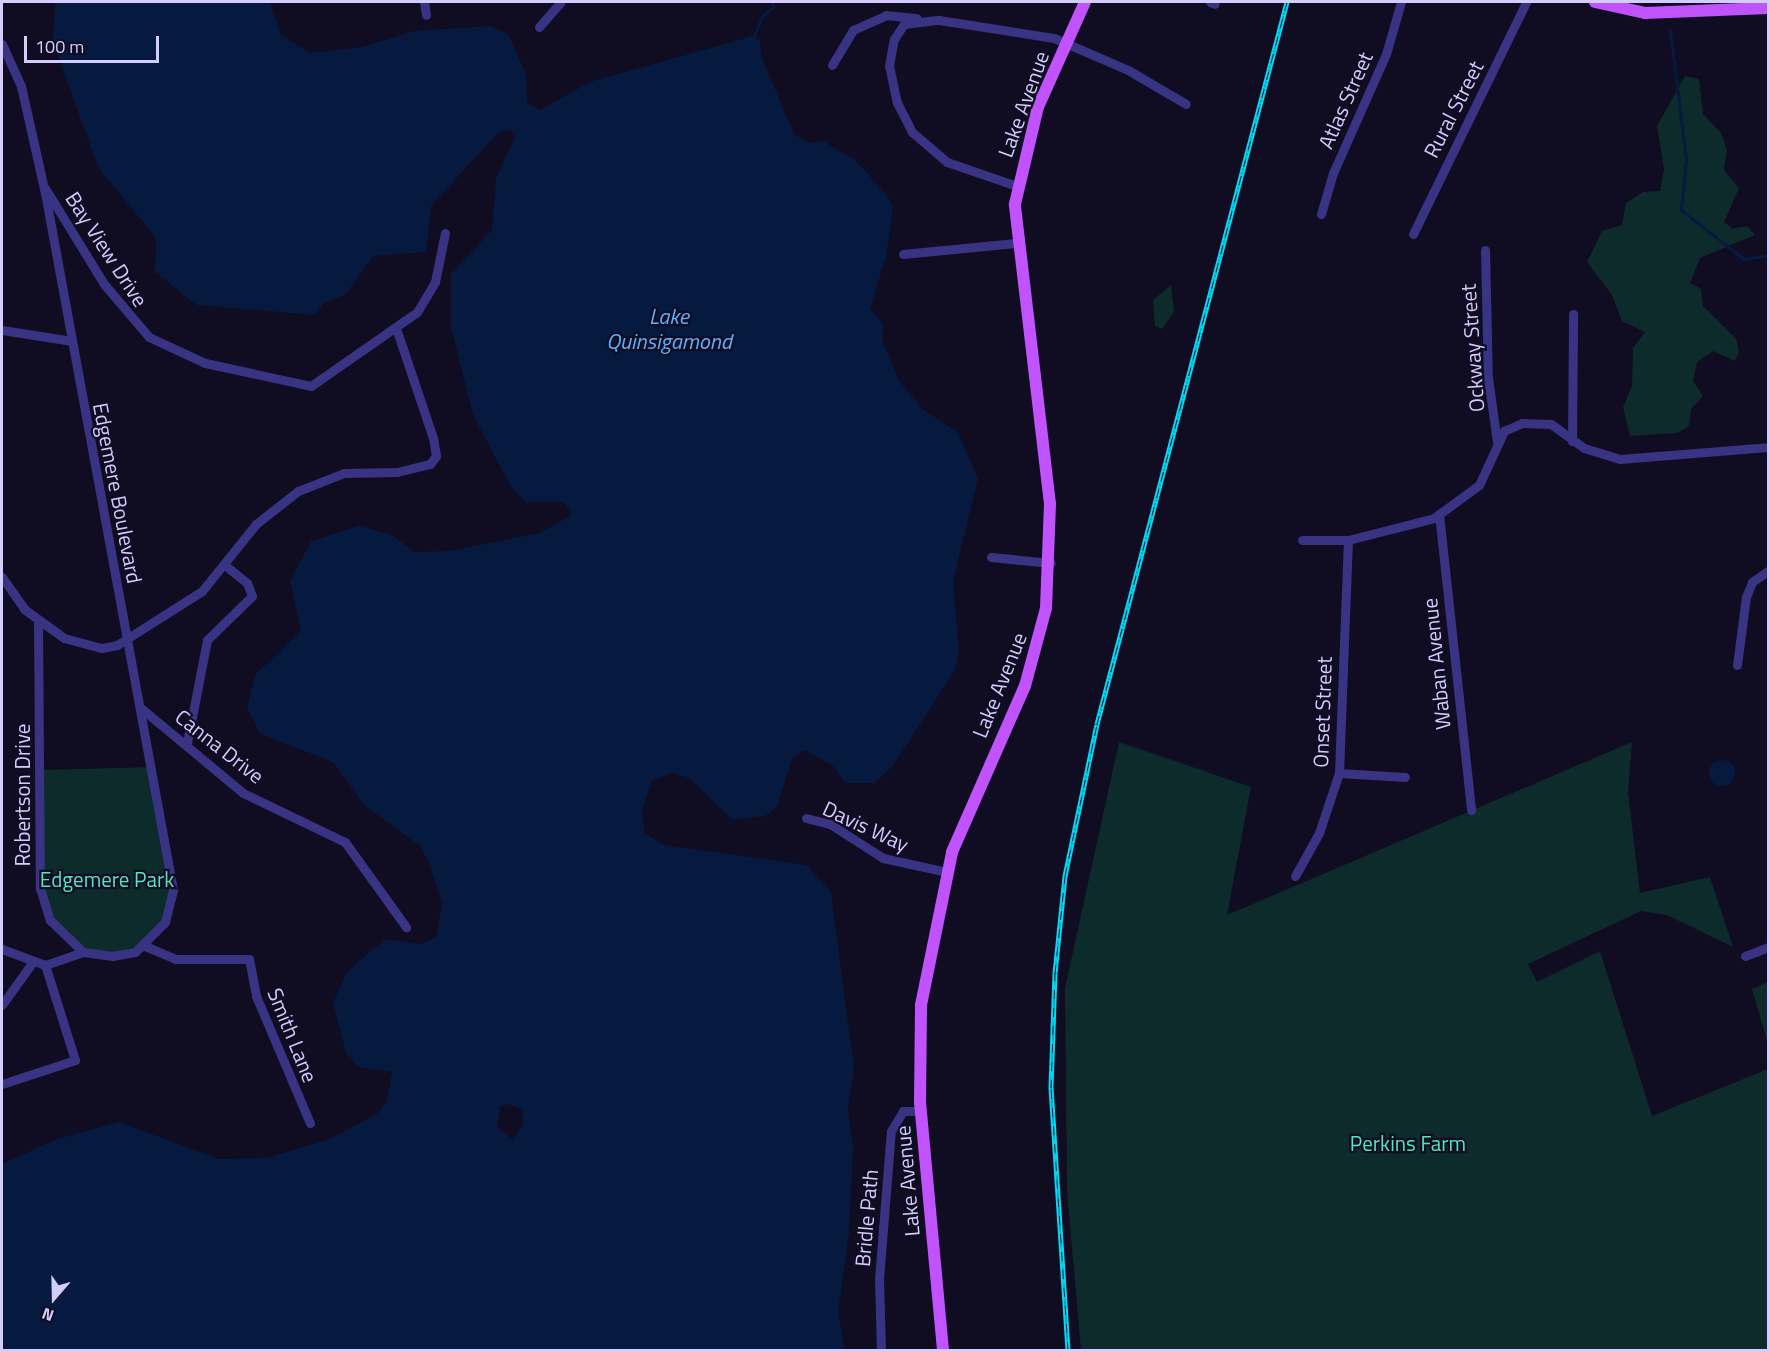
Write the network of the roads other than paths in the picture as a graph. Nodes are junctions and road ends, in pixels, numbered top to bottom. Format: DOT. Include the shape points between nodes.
graph roads {
  1 [pos="424,2"];
  2 [pos="561,2"];
  3 [pos="1085,2"];
  4 [pos="1401,2"];
  5 [pos="1526,2"];
  6 [pos="1595,2"];
  7 [pos="1620,6"];
  8 [pos="1768,8"];
  9 [pos="426,15"];
  10 [pos="926,20"];
  11 [pos="539,27"];
  12 [pos="2,44"];
  13 [pos="1065,45"];
  14 [pos="832,65"];
  15 [pos="1186,104"];
  16 [pos="43,185"];
  17 [pos="1017,186"];
  18 [pos="1321,214"];
  19 [pos="445,233"];
  20 [pos="1413,234"];
  21 [pos="1015,243"];
  22 [pos="1485,250"];
  23 [pos="903,254"];
  24 [pos="1573,314"];
  25 [pos="396,328"];
  26 [pos="2,330"];
  27 [pos="72,341"];
  28 [pos="1572,441"];
  29 [pos="1497,444"];
  30 [pos="1768,447"];
  31 [pos="1439,514"];
  32 [pos="1302,540"];
  33 [pos="1348,540"];
  34 [pos="991,557"];
  35 [pos="1051,564"];
  36 [pos="226,566"];
  37 [pos="1768,571"];
  38 [pos="2,577"];
  39 [pos="38,621"];
  40 [pos="129,638"];
  41 [pos="1737,665"];
  42 [pos="141,709"];
  43 [pos="187,743"];
  44 [pos="1339,773"];
  45 [pos="1405,777"];
  46 [pos="1471,810"];
  47 [pos="806,818"];
  48 [pos="947,872"];
  49 [pos="1295,876"];
  50 [pos="406,927"];
  51 [pos="145,946"];
  52 [pos="1768,947"];
  53 [pos="2,949"];
  54 [pos="83,952"];
  55 [pos="1745,956"];
  56 [pos="32,963"];
  57 [pos="45,965"];
  58 [pos="2,1005"];
  59 [pos="2,1084"];
  60 [pos="921,1111"];
  61 [pos="310,1123"];
  62 [pos="881,1350"];
  63 [pos="943,1350"];
  1 -- 9 [label="street"];
  2 -- 11 [label="street"];
  3 -- 13 [label="main road, Lake Avenue"];
  4 -- 18 [label="street, Atlas Street" via="1386,54 1333,173"];
  5 -- 20 [label="street, Rural Street"];
  6 -- 7 [label="main road"];
  7 -- 8 [label="main road"];
  10 -- 13 [label="street" via="1016,31"];
  10 -- 14 [label="street" via="900,14 868,22 846,36"];
  10 -- 17 [label="street" via="900,27 890,57 892,88 906,123 940,159"];
  12 -- 16 [label="street, Edgemere Boulevard" via="21,86"];
  13 -- 15 [label="street" via="1128,70"];
  13 -- 17 [label="main road, Lake Avenue" via="1035,115"];
  16 -- 25 [label="street, Bay View Drive" via="130,320 183,355 311,386"];
  16 -- 27 [label="street, Edgemere Boulevard"];
  17 -- 21 [label="main road, Lake Avenue"];
  19 -- 25 [label="street, Bay View Drive" via="431,291"];
  21 -- 23 [label="street"];
  21 -- 35 [label="main road, Lake Avenue" via="1048,483"];
  22 -- 29 [label="street, Ockway Street" via="1488,378"];
  24 -- 28 [label="street"];
  25 -- 36 [label="street" via="433,438 435,460 397,472 344,473 307,486 256,524"];
  26 -- 27 [label="street"];
  27 -- 40 [label="street, Edgemere Boulevard"];
  28 -- 29 [label="street" via="1551,424 1532,422 1510,428"];
  28 -- 30 [label="street" via="1608,457 1645,461"];
  29 -- 31 [label="street" via="1479,485"];
  31 -- 33 [label="street"];
  31 -- 46 [label="street, Waban Avenue"];
  32 -- 33 [label="street"];
  33 -- 44 [label="street, Onset Street"];
  34 -- 35 [label="street"];
  35 -- 48 [label="main road, Lake Avenue" via="1044,619 1029,676 973,798"];
  36 -- 40 [label="street" via="191,600"];
  36 -- 43 [label="street" via="247,584 252,596 207,640"];
  37 -- 41 [label="street" via="1752,582 1746,597"];
  38 -- 39 [label="street"];
  39 -- 40 [label="street" via="82,645 102,648"];
  39 -- 54 [label="street, Robertson Drive" via="40,888 50,920"];
  40 -- 42 [label="street, Edgemere Boulevard"];
  42 -- 43 [label="street, Canna Drive"];
  42 -- 51 [label="street, Edgemere Boulevard" via="173,890 165,922"];
  43 -- 50 [label="street, Canna Drive" via="243,793 345,842"];
  44 -- 45 [label="street"];
  44 -- 49 [label="street, Onset Street" via="1319,833"];
  47 -- 48 [label="street, Davis Way" via="830,824 883,858"];
  48 -- 60 [label="main road, Lake Avenue" via="921,1005"];
  51 -- 54 [label="street" via="112,956"];
  51 -- 61 [label="street, Smith Lane" via="175,959 249,959 256,996"];
  52 -- 55 [label="street"];
  53 -- 56 [label="street"];
  54 -- 57 [label="street"];
  56 -- 57 [label="street"];
  56 -- 58 [label="street"];
  57 -- 59 [label="street" via="75,1060"];
  60 -- 62 [label="street, Bridle Path" via="903,1111 891,1131 879,1279"];
  60 -- 63 [label="main road, Lake Avenue"];
}
